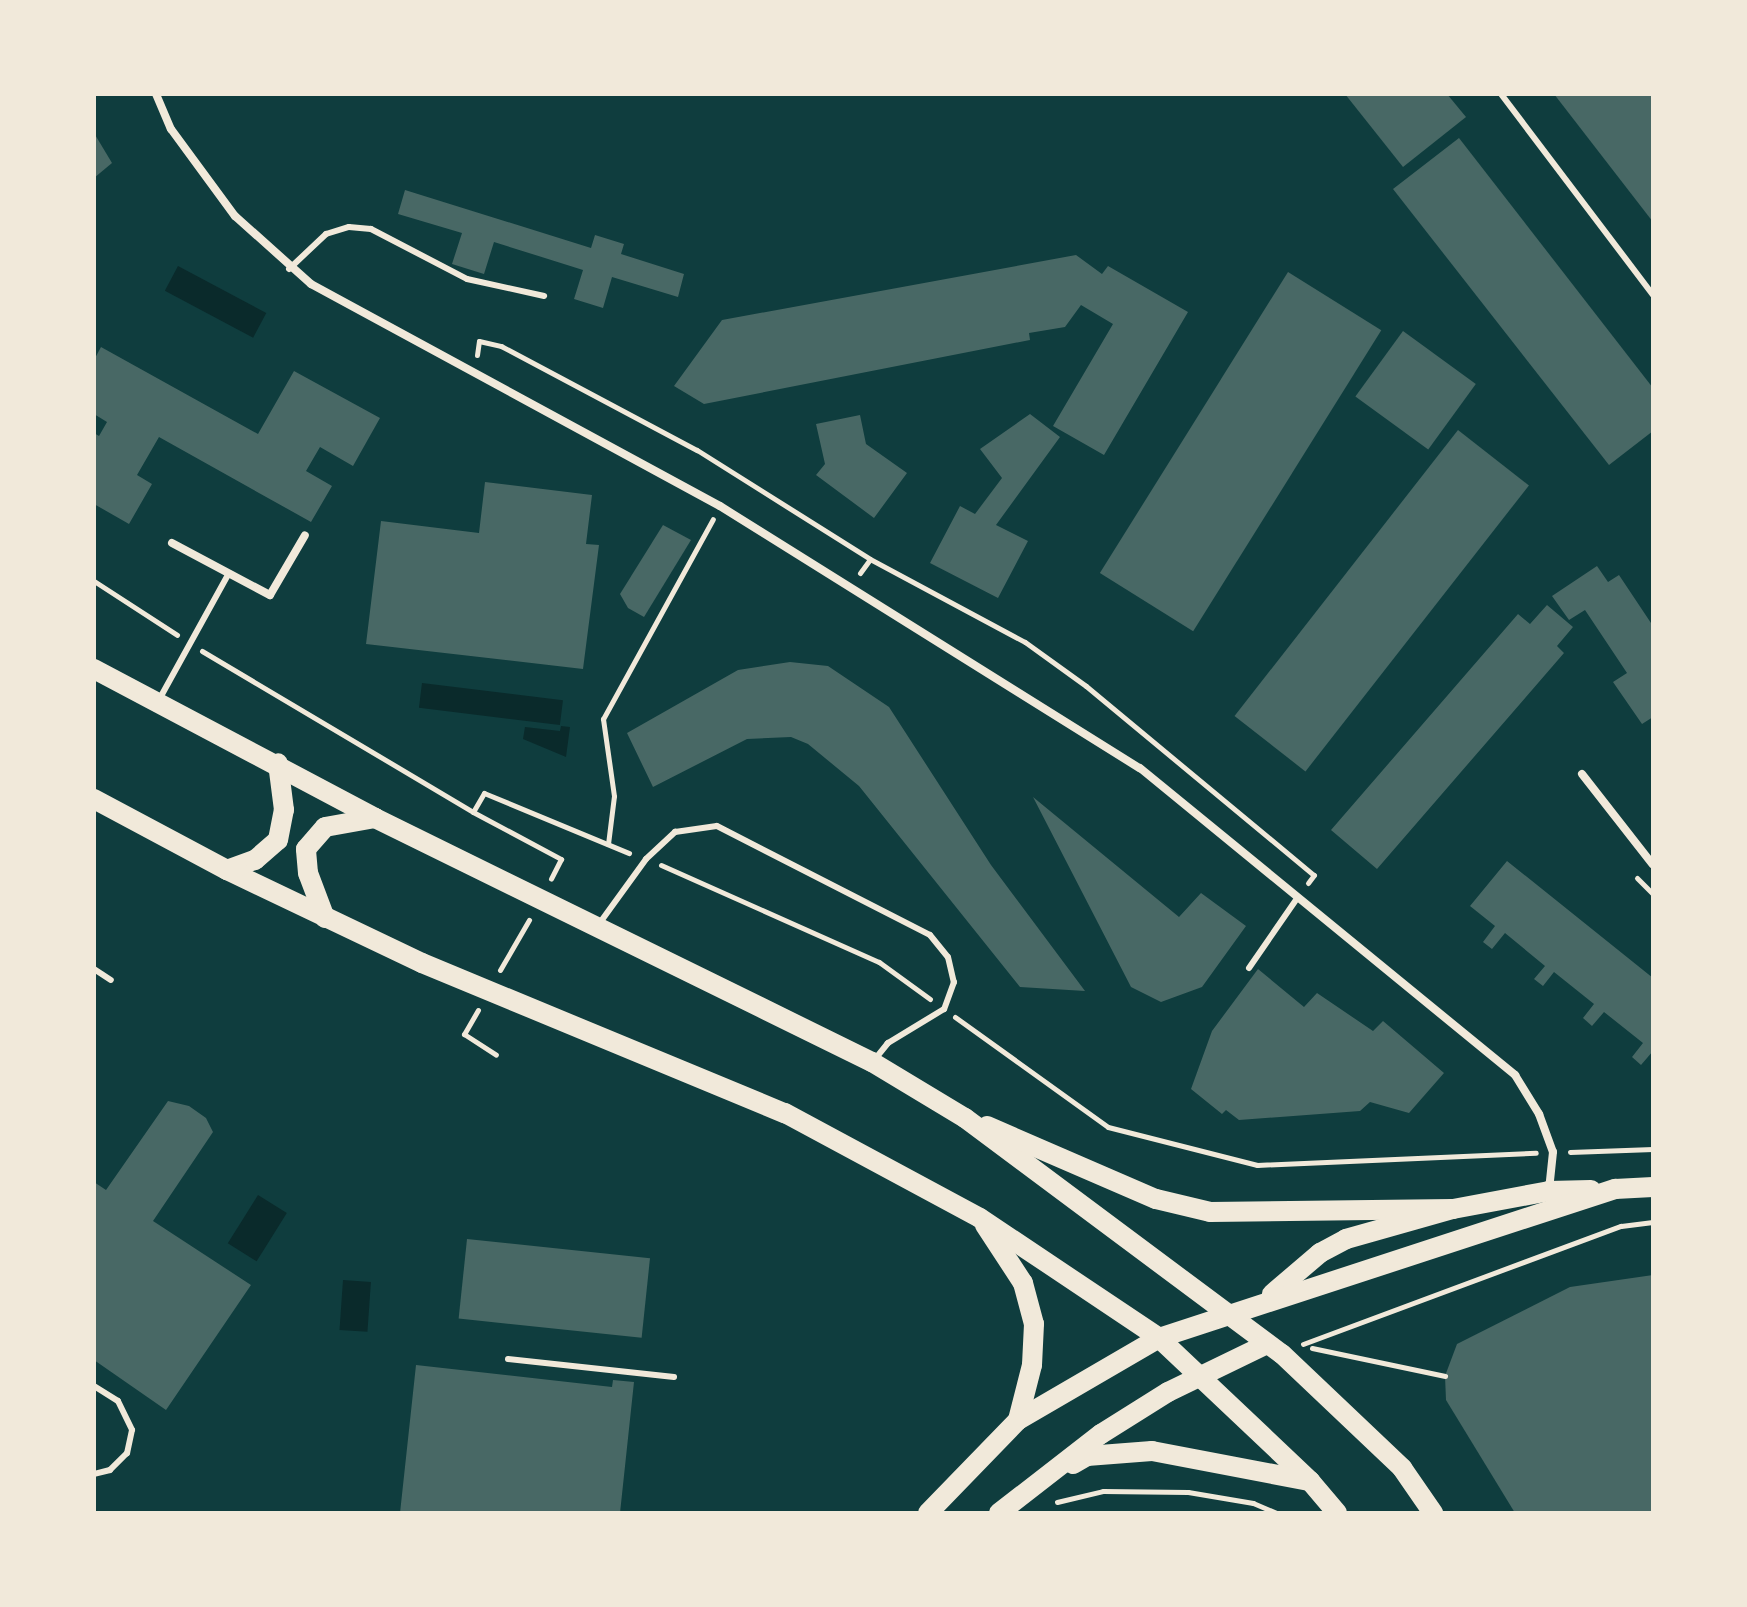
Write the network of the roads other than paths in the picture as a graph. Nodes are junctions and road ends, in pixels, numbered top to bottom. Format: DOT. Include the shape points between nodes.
graph roads {
  1 [pos="156,94"];
  2 [pos="1501,94"];
  3 [pos="289,269"];
  4 [pos="1653,295"];
  5 [pos="544,296"];
  6 [pos="305,535"];
  7 [pos="172,543"];
  8 [pos="229,573"];
  9 [pos="94,669"];
  10 [pos="158,701"];
  11 [pos="278,763"];
  12 [pos="1582,774"];
  13 [pos="94,799"];
  14 [pos="375,818"];
  15 [pos="1653,865"];
  16 [pos="227,870"];
  17 [pos="1298,897"];
  18 [pos="325,918"];
  19 [pos="599,924"];
  20 [pos="1249,968"];
  21 [pos="94,969"];
  22 [pos="111,980"];
  23 [pos="872,1062"];
  24 [pos="965,1118"];
  25 [pos="1653,1187"];
  26 [pos="1615,1189"];
  27 [pos="1549,1191"];
  28 [pos="1453,1209"];
  29 [pos="980,1218"];
  30 [pos="1266,1300"];
  31 [pos="1230,1312"];
  32 [pos="1159,1338"];
  33 [pos="1267,1344"];
  34 [pos="508,1359"];
  35 [pos="1195,1375"];
  36 [pos="674,1377"];
  37 [pos="94,1386"];
  38 [pos="1018,1420"];
  39 [pos="94,1474"];
  40 [pos="1310,1481"];
  41 [pos="1021,1493"];
  42 [pos="928,1513"];
  43 [pos="999,1513"];
  44 [pos="1337,1513"];
  45 [pos="1433,1513"];
  1 -- 3 [label="street" via="171,129 235,216"];
  2 -- 4 [label="lane"];
  3 -- 5 [label="lane" via="326,234 349,227 371,229 467,279"];
  3 -- 17 [label="street" via="720,506 850,586 1140,768"];
  6 -- 8 [label="street" via="270,595"];
  7 -- 8 [label="street"];
  8 -- 10 [label="lane"];
  9 -- 10 [label="main road"];
  10 -- 11 [label="main road"];
  11 -- 14 [label="main road"];
  11 -- 16 [label="main road" via="284,810 278,840 255,860"];
  12 -- 15 [label="street"];
  13 -- 16 [label="main road"];
  14 -- 18 [label="main road" via="325,827 306,849 308,873"];
  14 -- 19 [label="main road"];
  16 -- 18 [label="main road"];
  17 -- 20 [label="lane"];
  17 -- 27 [label="street" via="1515,1075 1539,1114 1553,1152"];
  18 -- 29 [label="main road" via="552,1019 785,1113"];
  19 -- 23 [label="main road"];
  19 -- 23 [label="lane" via="646,859 675,832 717,826 930,935 948,957 954,982 944,1009 888,1043"];
  21 -- 22 [label="lane"];
  23 -- 24 [label="main road"];
  24 -- 28 [label="main road" via="1156,1199 1210,1212"];
  24 -- 31 [label="main road"];
  25 -- 26 [label="main road"];
  26 -- 27 [label="main road"];
  26 -- 30 [label="main road"];
  27 -- 28 [label="main road"];
  28 -- 30 [label="main road" via="1346,1239 1320,1253"];
  29 -- 32 [label="main road"];
  29 -- 38 [label="main road" via="1023,1283 1034,1324 1032,1365"];
  30 -- 31 [label="main road"];
  31 -- 32 [label="main road"];
  31 -- 33 [label="main road"];
  32 -- 35 [label="main road"];
  32 -- 38 [label="main road"];
  33 -- 35 [label="main road"];
  33 -- 45 [label="main road" via="1402,1468"];
  34 -- 36 [label="lane"];
  35 -- 40 [label="main road"];
  35 -- 41 [label="main road"];
  37 -- 39 [label="lane" via="118,1401 132,1430 127,1453 110,1470"];
  38 -- 42 [label="main road"];
  40 -- 41 [label="main road" via="1152,1451 1087,1456"];
  40 -- 44 [label="main road"];
  41 -- 43 [label="main road"];
}
